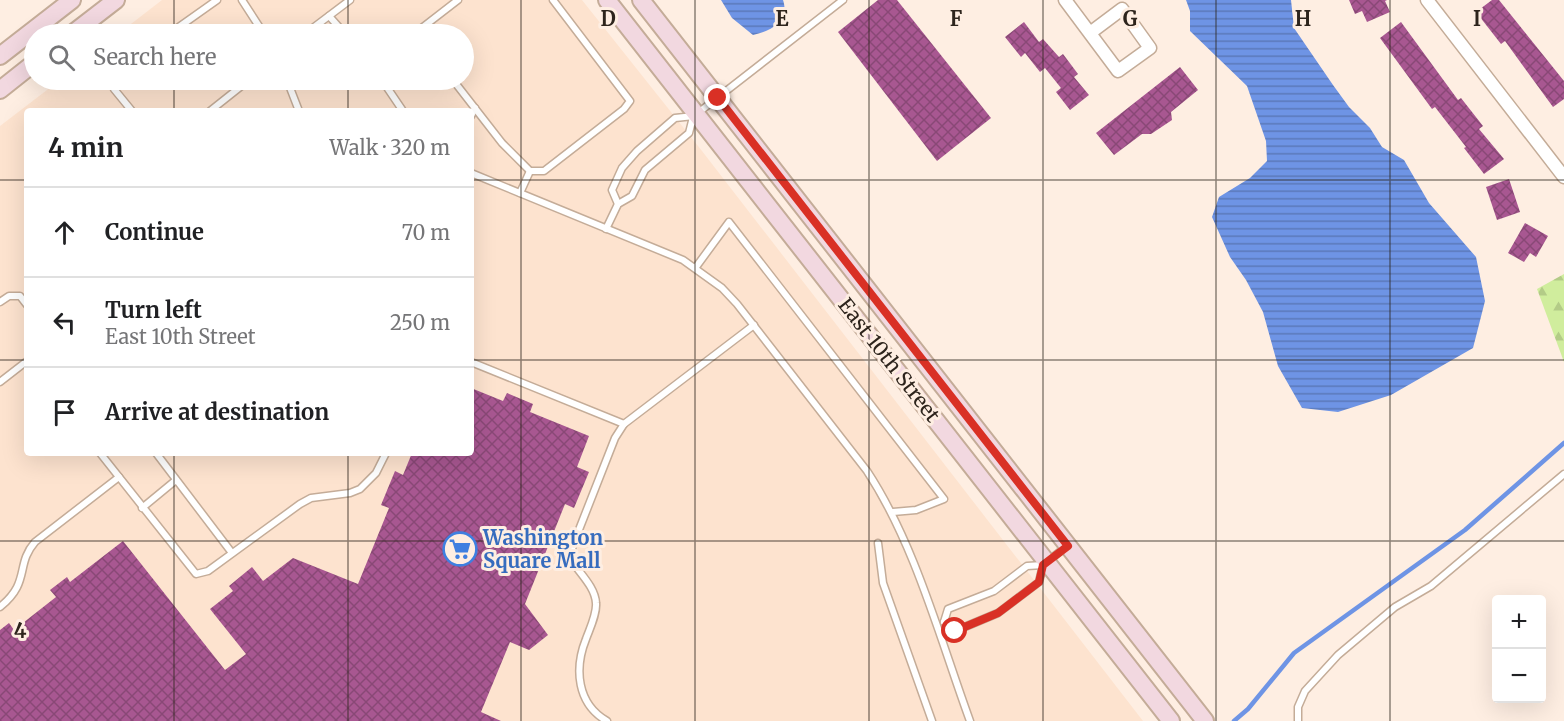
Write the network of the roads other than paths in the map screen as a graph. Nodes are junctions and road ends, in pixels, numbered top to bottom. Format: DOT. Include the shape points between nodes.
graph roads {
  1 [pos="72,0"];
  2 [pos="116,0"];
  3 [pos="217,0"];
  4 [pos="242,0"];
  5 [pos="350,0"];
  6 [pos="458,0"];
  7 [pos="553,0"];
  8 [pos="607,0"];
  9 [pos="641,0"];
  10 [pos="843,0"];
  11 [pos="1065,0"];
  12 [pos="1427,0"];
  13 [pos="329,16"];
  14 [pos="41,24"];
  15 [pos="85,24"];
  16 [pos="183,24"];
  17 [pos="258,24"];
  18 [pos="318,24"];
  19 [pos="336,24"];
  20 [pos="428,24"];
  21 [pos="1090,33"];
  22 [pos="24,37"];
  23 [pos="0,56"];
  24 [pos="24,71"];
  25 [pos="0,90"];
  26 [pos="115,90"];
  27 [pos="236,90"];
  28 [pos="291,90"];
  29 [pos="389,90"];
  30 [pos="461,90"];
  31 [pos="718,98"];
  32 [pos="130,108"];
  33 [pos="214,108"];
  34 [pos="298,108"];
  35 [pos="401,108"];
  36 [pos="475,108"];
  37 [pos="695,115"];
  38 [pos="530,171"];
  39 [pos="474,174"];
  40 [pos="1564,177"];
  41 [pos="520,193"];
  42 [pos="618,204"];
  43 [pos="606,229"];
  44 [pos="696,267"];
  45 [pos="24,301"];
  46 [pos="0,302"];
  47 [pos="754,325"];
  48 [pos="474,363"];
  49 [pos="24,364"];
  50 [pos="0,382"];
  51 [pos="624,424"];
  52 [pos="102,456"];
  53 [pos="158,456"];
  54 [pos="384,456"];
  55 [pos="1564,474"];
  56 [pos="119,477"];
  57 [pos="176,480"];
  58 [pos="142,508"];
  59 [pos="893,512"];
  60 [pos="878,543"];
  61 [pos="1068,546"];
  62 [pos="232,553"];
  63 [pos="1045,564"];
  64 [pos="0,607"];
  65 [pos="944,622"];
  66 [pos="935,626"];
  67 [pos="1170,720"];
  68 [pos="607,721"];
  69 [pos="932,721"];
  70 [pos="970,721"];
  71 [pos="1204,721"];
  72 [pos="1298,721"];
  1 -- 14 [label="main road"];
  2 -- 15 [label="main road"];
  3 -- 16 [label="lane"];
  4 -- 17 [label="lane"];
  5 -- 13 [label="lane"];
  6 -- 20 [label="lane"];
  7 -- 38 [label="lane" via="630,101 544,171"];
  8 -- 37 [label="main road, East 10th Street"];
  9 -- 31 [label="main road, East 10th Street"];
  10 -- 31 [label="lane"];
  11 -- 21 [label="street"];
  12 -- 40 [label="street"];
  13 -- 18 [label="lane"];
  13 -- 19 [label="lane"];
  21 -- 21 [label="street" via="1122,9 1150,48 1118,71"];
  22 -- 23 [label="main road"];
  24 -- 25 [label="main road"];
  26 -- 32 [label="lane"];
  27 -- 33 [label="lane"];
  28 -- 34 [label="lane"];
  29 -- 35 [label="lane"];
  30 -- 36 [label="lane"];
  31 -- 37 [label="lane"];
  31 -- 61 [label="main road, East 10th Street"];
  36 -- 38 [label="lane"];
  37 -- 42 [label="lane" via="689,133 654,160 639,178 632,196"];
  37 -- 42 [label="lane" via="675,118 629,159 612,190"];
  37 -- 63 [label="main road, East 10th Street"];
  38 -- 41 [label="lane"];
  39 -- 41 [label="lane"];
  41 -- 43 [label="lane"];
  42 -- 43 [label="lane"];
  43 -- 44 [label="lane"];
  44 -- 47 [label="lane" via="722,288"];
  44 -- 59 [label="lane" via="729,222 944,499 916,510"];
  45 -- 46 [label="lane" via="20,296 9,296"];
  47 -- 51 [label="lane"];
  47 -- 59 [label="lane" via="867,471"];
  48 -- 51 [label="lane"];
  49 -- 50 [label="lane"];
  51 -- 68 [label="lane" via="615,438 570,558 593,591 597,606 582,647 579,682 588,706"];
  52 -- 56 [label="lane"];
  53 -- 57 [label="lane"];
  54 -- 62 [label="lane" via="376,473 360,489 311,498"];
  55 -- 72 [label="lane" via="1431,586 1395,606 1338,655 1305,691 1298,707"];
  56 -- 58 [label="lane"];
  56 -- 64 [label="lane" via="35,542 28,550 16,592"];
  57 -- 58 [label="lane"];
  57 -- 62 [label="lane"];
  58 -- 62 [label="lane" via="196,574 208,571"];
  59 -- 66 [label="lane"];
  60 -- 69 [label="lane" via="884,584"];
  61 -- 63 [label="lane"];
  61 -- 71 [label="main road, East 10th Street"];
  63 -- 65 [label="lane" via="1027,566 994,591 948,609"];
  63 -- 65 [label="lane" via="1039,582 998,613 955,631"];
  63 -- 67 [label="main road, East 10th Street"];
  65 -- 66 [label="lane"];
  66 -- 70 [label="lane"];
}
